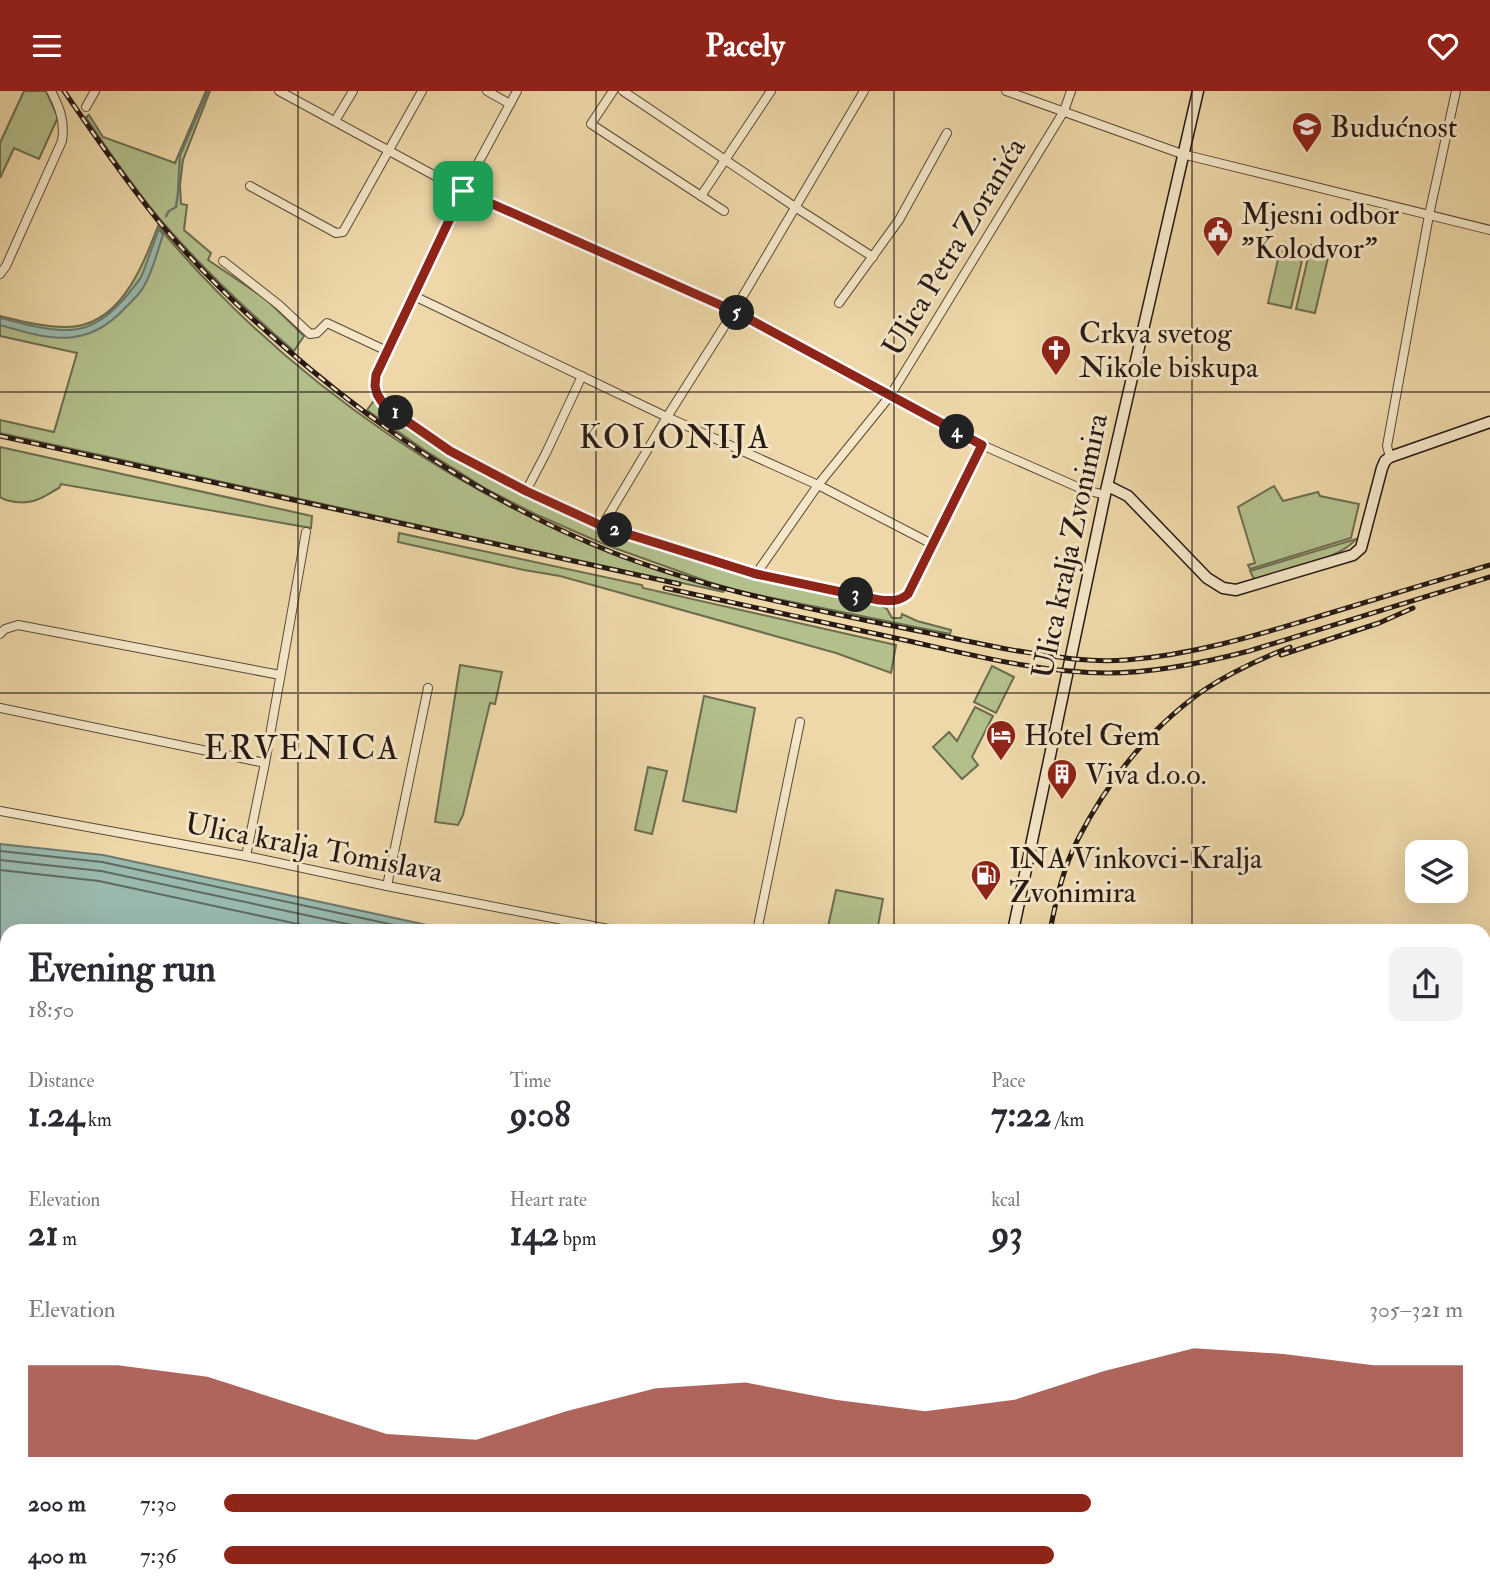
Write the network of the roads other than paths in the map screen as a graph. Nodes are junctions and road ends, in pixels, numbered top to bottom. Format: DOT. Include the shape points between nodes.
graph roads {
  1 [pos="51,91"];
  2 [pos="95,91"];
  3 [pos="279,91"];
  4 [pos="353,91"];
  5 [pos="422,91"];
  6 [pos="487,91"];
  7 [pos="517,91"];
  8 [pos="613,91"];
  9 [pos="623,91"];
  10 [pos="771,91"];
  11 [pos="864,91"];
  12 [pos="1006,91"];
  13 [pos="1071,91"];
  14 [pos="1198,91"];
  15 [pos="1456,91"];
  16 [pos="510,104"];
  17 [pos="86,107"];
  18 [pos="1064,111"];
  19 [pos="335,121"];
  20 [pos="947,133"];
  21 [pos="388,152"];
  22 [pos="1182,154"];
  23 [pos="725,160"];
  24 [pos="250,186"];
  25 [pos="463,191"];
  26 [pos="701,196"];
  27 [pos="794,207"];
  28 [pos="724,211"];
  29 [pos="1429,215"];
  30 [pos="1490,230"];
  31 [pos="873,257"];
  32 [pos="223,261"];
  33 [pos="0,274"];
  34 [pos="414,296"];
  35 [pos="839,303"];
  36 [pos="734,311"];
  37 [pos="387,351"];
  38 [pos="582,376"];
  39 [pos="890,396"];
  40 [pos="667,417"];
  41 [pos="1490,422"];
  42 [pos="982,445"];
  43 [pos="1390,457"];
  44 [pos="818,485"];
  45 [pos="526,491"];
  46 [pos="1107,491"];
  47 [pos="602,526"];
  48 [pos="306,532"];
  49 [pos="934,545"];
  50 [pos="756,574"];
  51 [pos="0,634"];
  52 [pos="280,675"];
  53 [pos="428,688"];
  54 [pos="0,708"];
  55 [pos="800,722"];
  56 [pos="265,763"];
  57 [pos="0,811"];
  58 [pos="246,856"];
  59 [pos="387,886"];
  60 [pos="583,924"];
  61 [pos="758,924"];
  62 [pos="1014,924"];
  1 -- 33 [label="street" via="62,116 62,141"];
  2 -- 17 [label="street"];
  3 -- 19 [label="street"];
  4 -- 19 [label="street"];
  5 -- 21 [label="street"];
  6 -- 16 [label="street"];
  7 -- 16 [label="street"];
  8 -- 26 [label="street" via="591,124"];
  9 -- 23 [label="street"];
  10 -- 23 [label="street"];
  11 -- 27 [label="street"];
  12 -- 18 [label="street"];
  13 -- 18 [label="street, Ulica Petra Zoranića"];
  14 -- 22 [label="main road, Ulica kralja Zvonimira"];
  15 -- 29 [label="street"];
  16 -- 25 [label="street"];
  18 -- 22 [label="street"];
  18 -- 39 [label="street, Ulica Petra Zoranića"];
  19 -- 21 [label="street"];
  20 -- 31 [label="street"];
  21 -- 24 [label="street" via="343,232 336,233"];
  21 -- 25 [label="street"];
  22 -- 29 [label="street"];
  22 -- 46 [label="main road, Ulica kralja Zvonimira"];
  23 -- 26 [label="street"];
  23 -- 27 [label="street"];
  25 -- 34 [label="street"];
  25 -- 36 [label="street"];
  26 -- 28 [label="street"];
  27 -- 31 [label="street"];
  27 -- 36 [label="street"];
  29 -- 30 [label="street"];
  29 -- 43 [label="street" via="1387,446"];
  31 -- 35 [label="street"];
  32 -- 37 [label="street" via="310,334 327,323"];
  34 -- 37 [label="street"];
  34 -- 38 [label="street"];
  36 -- 39 [label="street"];
  36 -- 40 [label="street"];
  37 -- 45 [label="street" via="376,375 382,402 450,451"];
  38 -- 40 [label="street"];
  38 -- 45 [label="street"];
  39 -- 42 [label="street"];
  39 -- 44 [label="street, Ulica Petra Zoranića"];
  40 -- 44 [label="street"];
  40 -- 47 [label="street"];
  41 -- 43 [label="main road"];
  42 -- 46 [label="street" via="1082,489"];
  42 -- 49 [label="street"];
  43 -- 46 [label="main road" via="1382,468 1362,548 1340,560 1236,590 1207,578 1128,496 1118,490"];
  44 -- 49 [label="street"];
  44 -- 50 [label="street, Ulica Petra Zoranića"];
  45 -- 47 [label="street"];
  46 -- 62 [label="main road, Ulica kralja Zvonimira"];
  47 -- 50 [label="street"];
  48 -- 52 [label="street"];
  49 -- 50 [label="street" via="902,600 879,600"];
  51 -- 52 [label="street" via="18,625"];
  52 -- 56 [label="street"];
  53 -- 59 [label="street"];
  54 -- 56 [label="street"];
  55 -- 61 [label="street"];
  56 -- 58 [label="street"];
  57 -- 58 [label="street, Ulica kralja Tomislava"];
  58 -- 59 [label="street, Ulica kralja Tomislava"];
  59 -- 60 [label="street, Ulica kralja Tomislava"];
}
